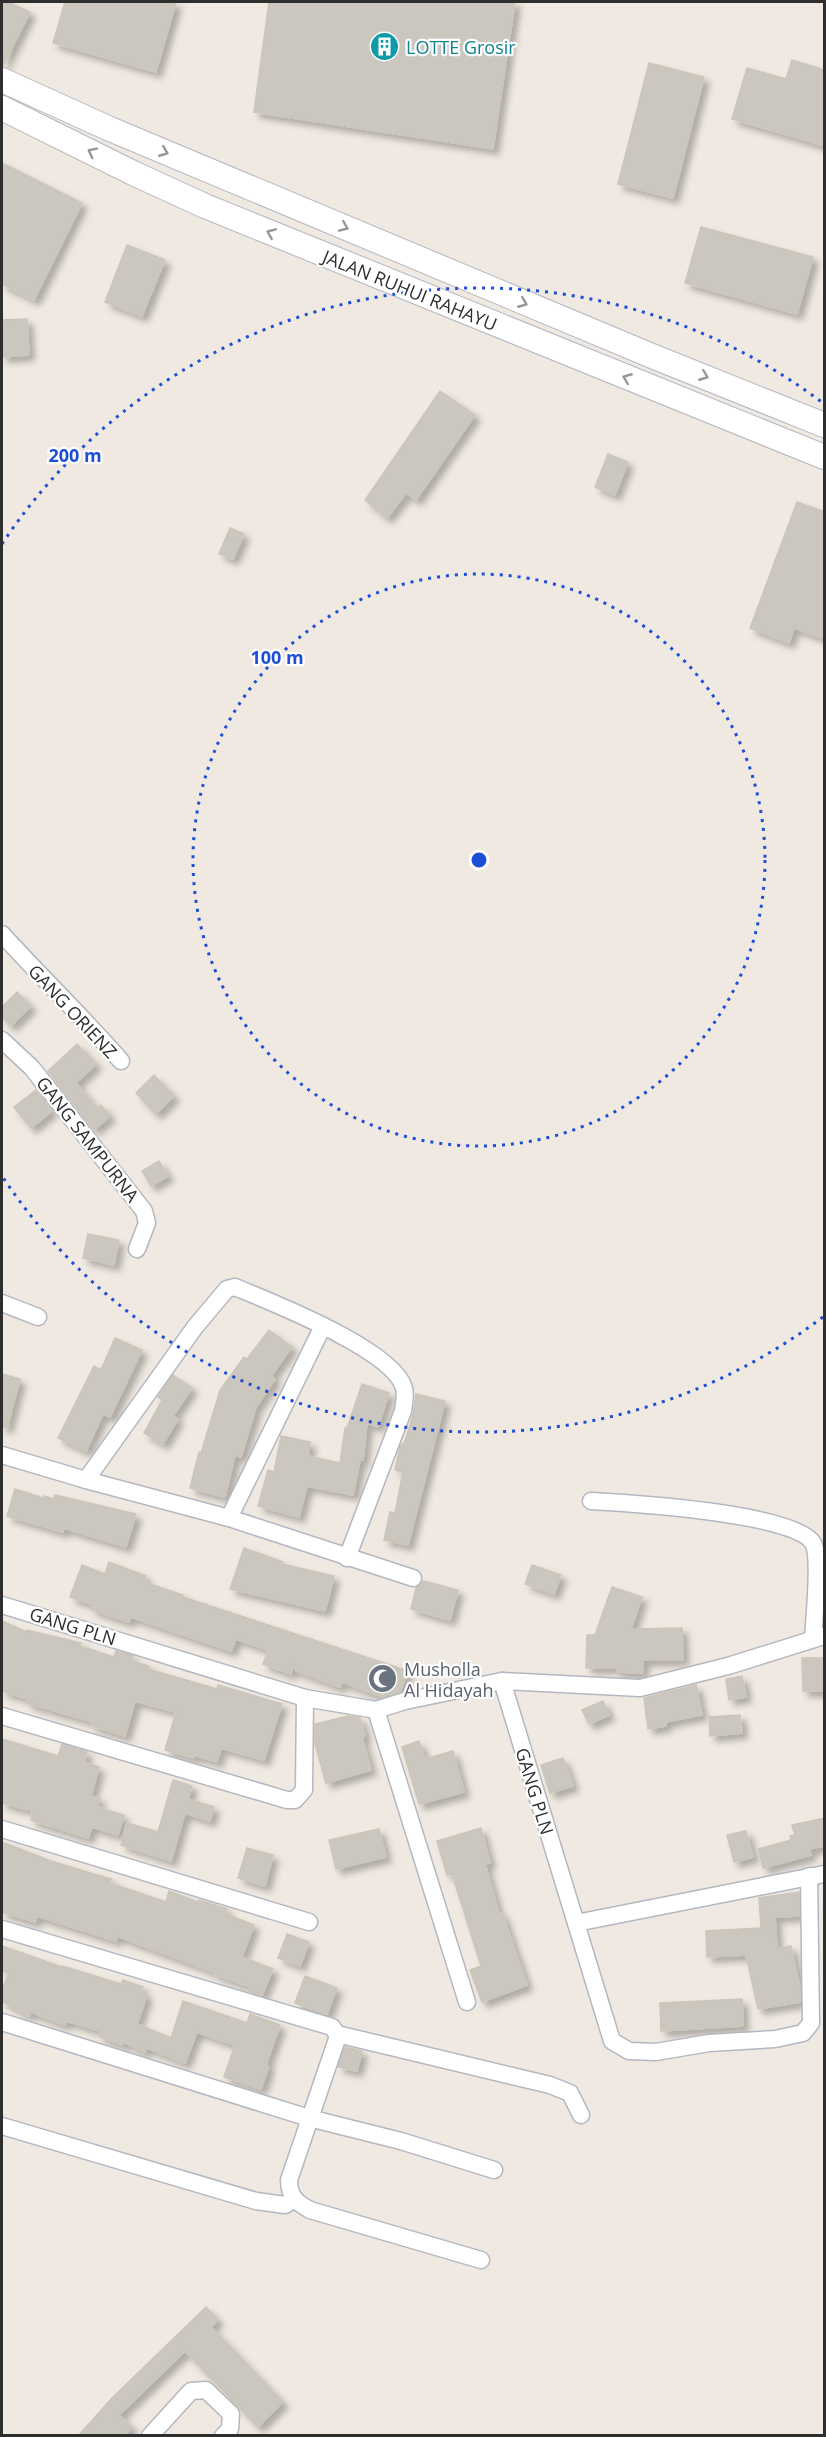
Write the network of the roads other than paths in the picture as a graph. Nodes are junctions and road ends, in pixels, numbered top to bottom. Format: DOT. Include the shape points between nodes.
graph roads {
  1 [pos="2,80"];
  2 [pos="2,108"];
  3 [pos="789,410"];
  4 [pos="825,425"];
  5 [pos="779,439"];
  6 [pos="825,457"];
  7 [pos="2,934"];
  8 [pos="2,1040"];
  9 [pos="121,1061"];
  10 [pos="137,1249"];
  11 [pos="2,1303"];
  12 [pos="38,1317"];
  13 [pos="322,1326"];
  14 [pos="2,1455"];
  15 [pos="86,1480"];
  16 [pos="591,1501"];
  17 [pos="229,1518"];
  18 [pos="347,1558"];
  19 [pos="413,1578"];
  20 [pos="2,1605"];
  21 [pos="819,1637"];
  22 [pos="502,1681"];
  23 [pos="305,1698"];
  24 [pos="376,1710"];
  25 [pos="2,1716"];
  26 [pos="2,1829"];
  27 [pos="817,1875"];
  28 [pos="309,1922"];
  29 [pos="576,1923"];
  30 [pos="2,1929"];
  31 [pos="467,2001"];
  32 [pos="2,2022"];
  33 [pos="337,2034"];
  34 [pos="580,2115"];
  35 [pos="309,2118"];
  36 [pos="2,2126"];
  37 [pos="494,2170"];
  38 [pos="294,2199"];
  39 [pos="482,2260"];
  40 [pos="150,2436"];
  41 [pos="223,2436"];
  1 -- 3 [label="main road, JALAN RUHUI RAHAYU, one-way" via="501,293"];
  5 -- 2 [label="main road, JALAN RUHUI RAHAYU, one-way" via="205,206"];
  3 -- 4 [label="main road, JALAN RUHUI RAHAYU"];
  3 -- 5 [label="main road"];
  5 -- 6 [label="main road, JALAN RUHUI RAHAYU"];
  7 -- 9 [label="street, GANG ORIENZ"];
  8 -- 10 [label="street, GANG SAMPURNA" via="32,1068 144,1211 147,1223"];
  11 -- 12 [label="street"];
  13 -- 15 [label="street" via="238,1288 227,1289 195,1327"];
  13 -- 17 [label="street"];
  13 -- 18 [label="street" via="359,1343 394,1371 404,1387 404,1411"];
  14 -- 15 [label="street"];
  15 -- 17 [label="street"];
  16 -- 21 [label="street" via="737,1516 802,1534 812,1543 816,1556"];
  17 -- 18 [label="street"];
  18 -- 19 [label="street"];
  20 -- 23 [label="street, GANG PLN"];
  21 -- 22 [label="street" via="640,1688"];
  22 -- 24 [label="street, GANG PLN"];
  22 -- 29 [label="street, GANG PLN"];
  23 -- 24 [label="street, GANG PLN"];
  23 -- 25 [label="street" via="304,1790 294,1800"];
  24 -- 31 [label="street"];
  26 -- 28 [label="street"];
  27 -- 29 [label="street"];
  27 -- 29 [label="street, GANG PLN" via="811,2023 802,2033 775,2040 709,2043 656,2052 620,2047 612,2041"];
  30 -- 33 [label="street" via="332,2027"];
  32 -- 35 [label="street"];
  33 -- 34 [label="street" via="550,2085 570,2093"];
  33 -- 35 [label="street"];
  35 -- 37 [label="street"];
  35 -- 38 [label="street" via="289,2180"];
  36 -- 38 [label="street" via="256,2201 285,2205"];
  38 -- 39 [label="street" via="310,2210"];
  40 -- 41 [label="street" via="191,2391 206,2390 231,2414 230,2429"];
}
